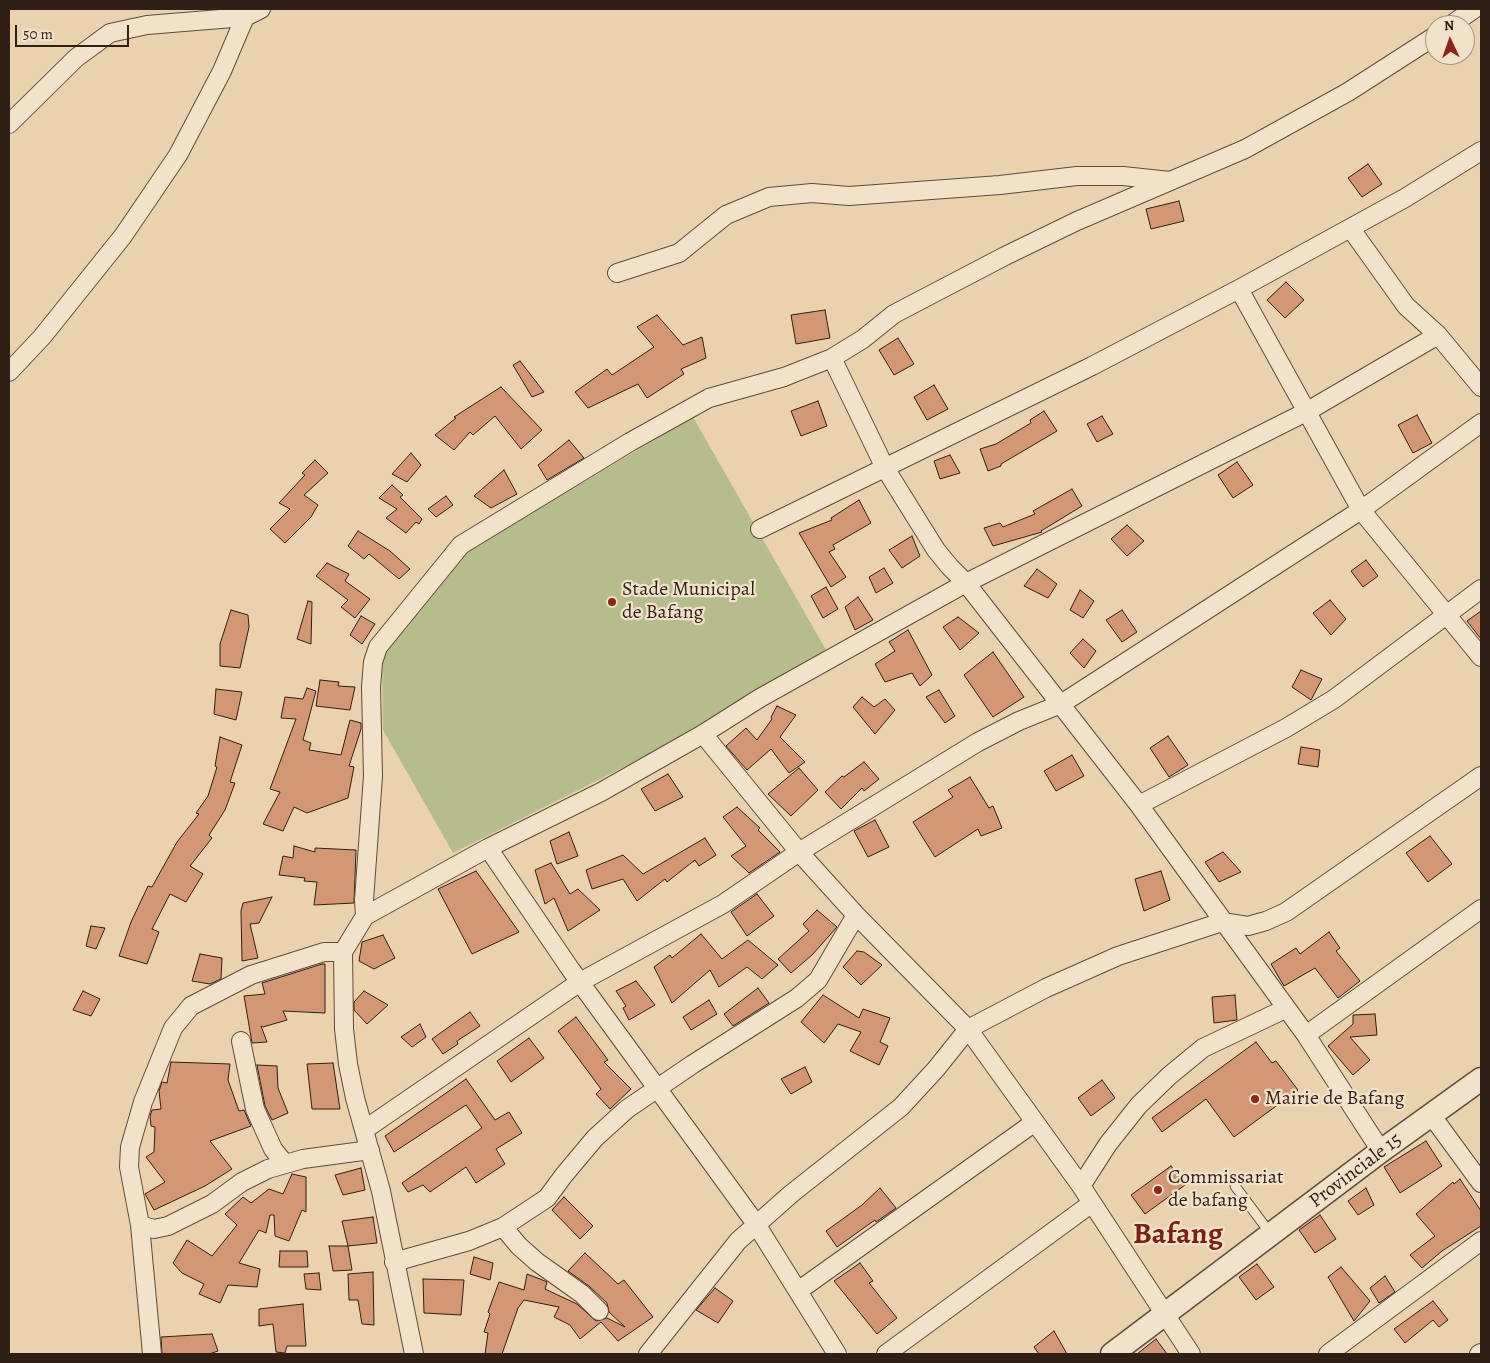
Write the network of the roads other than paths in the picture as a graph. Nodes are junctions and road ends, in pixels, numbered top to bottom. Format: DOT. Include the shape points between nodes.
graph roads {
  1 [pos="261,9"];
  2 [pos="245,18"];
  3 [pos="1425,42"];
  4 [pos="9,124"];
  5 [pos="1481,151"];
  6 [pos="1171,181"];
  7 [pos="1351,229"];
  8 [pos="617,273"];
  9 [pos="1239,289"];
  10 [pos="1438,335"];
  11 [pos="832,358"];
  12 [pos="9,372"];
  13 [pos="1481,387"];
  14 [pos="1306,412"];
  15 [pos="1481,423"];
  16 [pos="885,468"];
  17 [pos="1361,510"];
  18 [pos="760,529"];
  19 [pos="966,583"];
  20 [pos="1481,589"];
  21 [pos="1446,614"];
  22 [pos="1481,657"];
  23 [pos="1061,704"];
  24 [pos="702,734"];
  25 [pos="1481,776"];
  26 [pos="1139,805"];
  27 [pos="488,848"];
  28 [pos="799,852"];
  29 [pos="1481,909"];
  30 [pos="856,915"];
  31 [pos="365,916"];
  32 [pos="1222,922"];
  33 [pos="343,952"];
  34 [pos="580,982"];
  35 [pos="1285,1009"];
  36 [pos="968,1029"];
  37 [pos="1306,1035"];
  38 [pos="240,1041"];
  39 [pos="1481,1079"];
  40 [pos="657,1089"];
  41 [pos="1432,1116"];
  42 [pos="1035,1122"];
  43 [pos="364,1130"];
  44 [pos="370,1150"];
  45 [pos="1381,1152"];
  46 [pos="285,1164"];
  47 [pos="1481,1183"];
  48 [pos="1081,1186"];
  49 [pos="1235,1186"];
  50 [pos="1092,1203"];
  51 [pos="756,1224"];
  52 [pos="140,1225"];
  53 [pos="503,1227"];
  54 [pos="1272,1236"];
  55 [pos="1481,1241"];
  56 [pos="394,1262"];
  57 [pos="798,1291"];
  58 [pos="599,1312"];
  59 [pos="1164,1314"];
  60 [pos="152,1354"];
  61 [pos="414,1354"];
  62 [pos="648,1354"];
  63 [pos="837,1354"];
  64 [pos="886,1354"];
  65 [pos="1112,1354"];
  66 [pos="1191,1354"];
  67 [pos="1328,1354"];
  1 -- 2 [label="street"];
  2 -- 4 [label="street" via="147,25 110,33 76,58"];
  2 -- 12 [label="street" via="222,70 167,171 124,236 42,337"];
  3 -- 6 [label="street" via="1348,92 1245,149"];
  5 -- 7 [label="street"];
  6 -- 8 [label="street" via="1124,176 1076,176 868,195 812,193 769,197 726,215 679,253"];
  6 -- 11 [label="street" via="1005,256 894,314"];
  7 -- 9 [label="street"];
  7 -- 10 [label="street" via="1406,306"];
  9 -- 14 [label="street"];
  9 -- 16 [label="street"];
  10 -- 13 [label="street"];
  10 -- 14 [label="street"];
  11 -- 16 [label="street"];
  11 -- 31 [label="street" via="784,377 709,398 638,438 461,545 422,591 378,647 373,662 373,776 364,889"];
  14 -- 17 [label="street"];
  14 -- 19 [label="street"];
  15 -- 17 [label="street"];
  16 -- 18 [label="street"];
  16 -- 19 [label="street" via="936,550"];
  17 -- 21 [label="street"];
  17 -- 23 [label="street"];
  19 -- 23 [label="street"];
  19 -- 24 [label="street"];
  20 -- 21 [label="street"];
  21 -- 22 [label="street"];
  21 -- 26 [label="street" via="1334,699 1286,728"];
  23 -- 26 [label="street"];
  23 -- 28 [label="street" via="978,742"];
  24 -- 27 [label="street" via="600,792"];
  24 -- 28 [label="street"];
  25 -- 32 [label="street" via="1286,912 1248,926"];
  26 -- 32 [label="street"];
  27 -- 31 [label="street"];
  27 -- 34 [label="street"];
  28 -- 30 [label="street"];
  28 -- 34 [label="street" via="723,904"];
  29 -- 37 [label="street"];
  30 -- 36 [label="street"];
  30 -- 40 [label="street" via="818,980 797,998"];
  31 -- 33 [label="street"];
  32 -- 35 [label="street"];
  32 -- 36 [label="street" via="1118,956 1046,988"];
  33 -- 43 [label="street" via="346,1046 354,1098"];
  33 -- 52 [label="street" via="324,952 251,975 191,1006 173,1028 143,1102 130,1147 129,1168"];
  34 -- 40 [label="street"];
  34 -- 43 [label="street"];
  35 -- 37 [label="street"];
  35 -- 48 [label="street" via="1203,1048 1176,1071 1138,1105"];
  36 -- 42 [label="street"];
  36 -- 51 [label="street" via="901,1107"];
  37 -- 45 [label="street"];
  38 -- 46 [label="street" via="255,1109 273,1149"];
  39 -- 41 [label="street, Provinciale 15"];
  40 -- 51 [label="street"];
  40 -- 53 [label="street" via="627,1109 594,1138 548,1198"];
  41 -- 45 [label="street, Provinciale 15"];
  41 -- 47 [label="street"];
  42 -- 48 [label="street"];
  42 -- 57 [label="street"];
  43 -- 44 [label="street"];
  44 -- 46 [label="street"];
  44 -- 56 [label="street" via="382,1191"];
  45 -- 54 [label="street, Provinciale 15"];
  46 -- 52 [label="street" via="242,1182 212,1204 168,1226 154,1229"];
  48 -- 50 [label="street"];
  49 -- 54 [label="lane"];
  50 -- 59 [label="street"];
  50 -- 64 [label="street"];
  51 -- 57 [label="street"];
  51 -- 62 [label="street" via="738,1240"];
  52 -- 60 [label="street"];
  53 -- 56 [label="street" via="468,1241"];
  53 -- 58 [label="street" via="518,1246 582,1294"];
  54 -- 59 [label="street, Provinciale 15"];
  55 -- 67 [label="street"];
  56 -- 61 [label="street"];
  57 -- 63 [label="street"];
  59 -- 65 [label="street, Provinciale 15"];
  59 -- 66 [label="street"];
}
